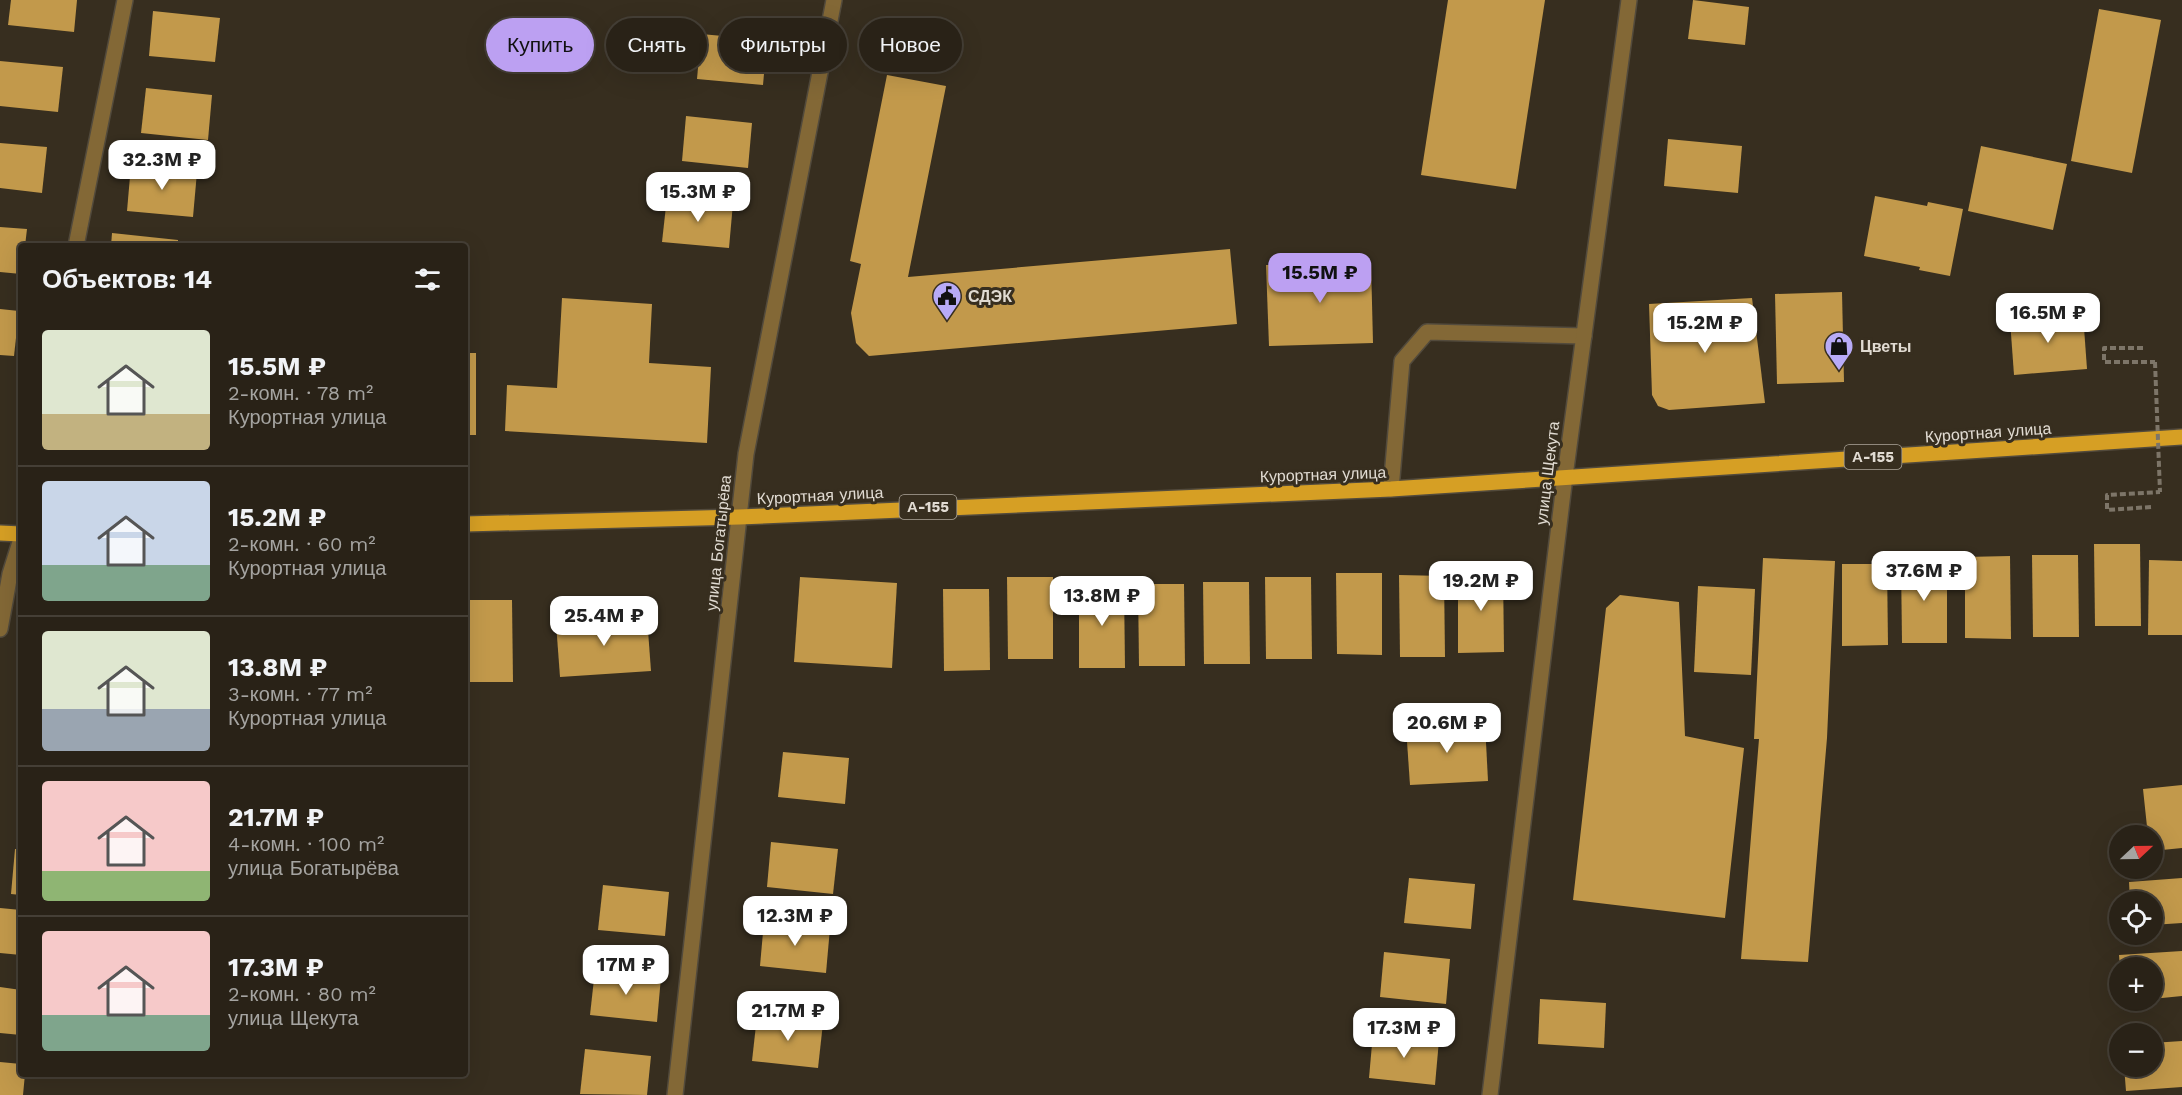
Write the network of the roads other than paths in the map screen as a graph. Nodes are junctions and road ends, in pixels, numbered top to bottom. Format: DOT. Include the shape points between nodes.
graph roads {
  1 [pos="125,0"];
  2 [pos="834,0"];
  3 [pos="1629,0"];
  4 [pos="77,243"];
  5 [pos="1584,336"];
  6 [pos="2182,437"];
  7 [pos="1565,476"];
  8 [pos="1392,489"];
  9 [pos="739,517"];
  10 [pos="468,524"];
  11 [pos="0,533"];
  12 [pos="18,534"];
  13 [pos="18,549"];
  14 [pos="0,629"];
  15 [pos="675,1095"];
  16 [pos="1490,1095"];
  1 -- 4 [label="street"];
  2 -- 9 [label="street, улица Богатырёва" via="750,428"];
  3 -- 5 [label="street, улица Щекута"];
  5 -- 7 [label="street, улица Щекута"];
  5 -- 8 [label="street" via="1427,332 1402,361"];
  6 -- 7 [label="main road, Курортная улица / А-155"];
  7 -- 8 [label="main road, Курортная улица / А-155"];
  7 -- 16 [label="street, улица Щекута"];
  8 -- 9 [label="main road, Курортная улица / А-155"];
  9 -- 10 [label="main road, Курортная улица / А-155"];
  9 -- 15 [label="street, улица Богатырёва"];
  11 -- 12 [label="main road"];
  13 -- 14 [label="street"];
}
